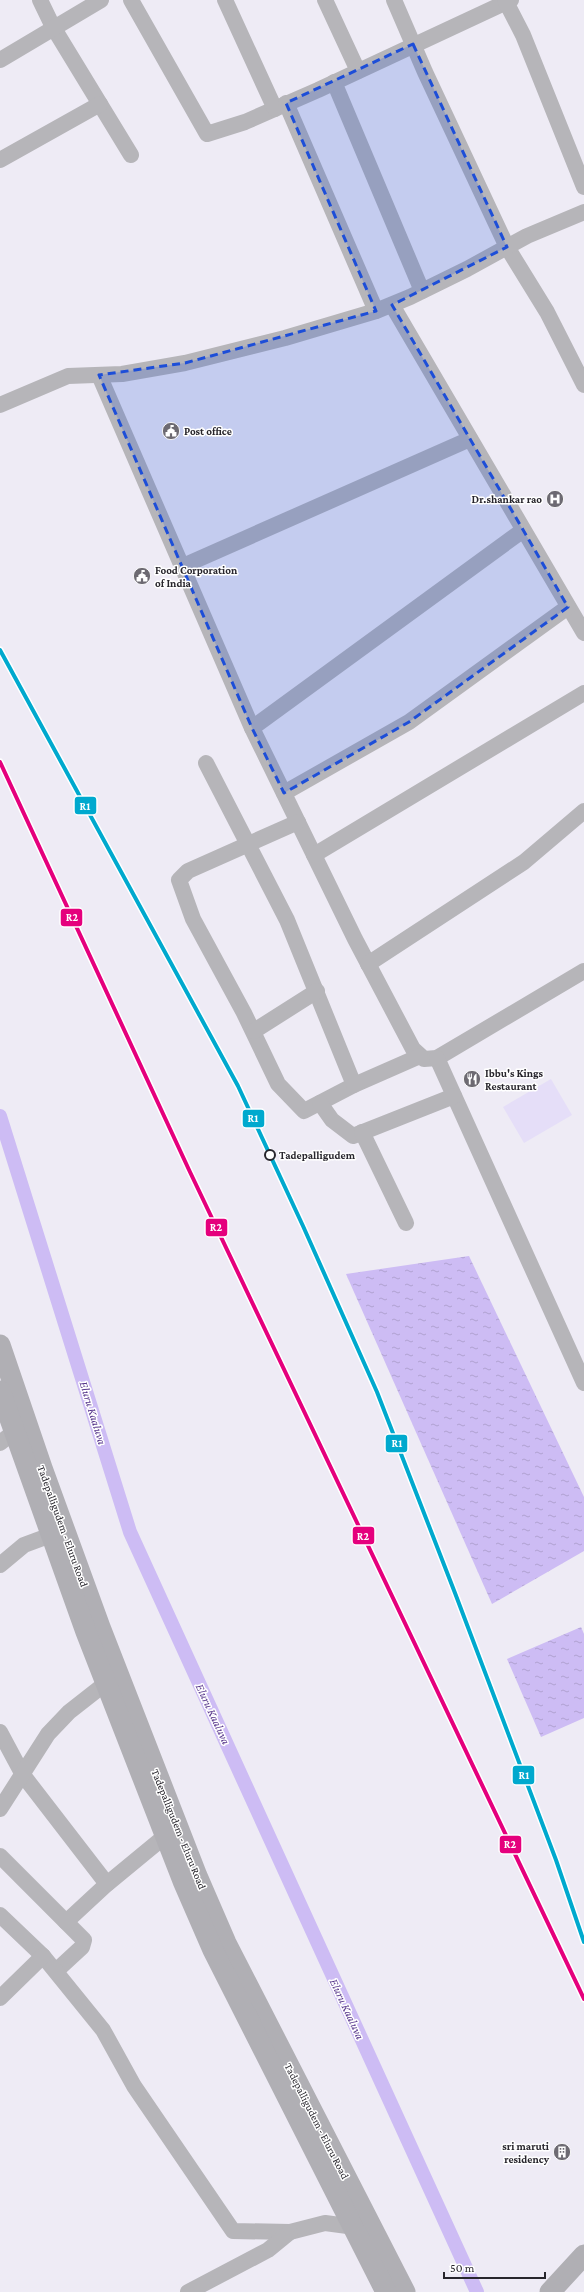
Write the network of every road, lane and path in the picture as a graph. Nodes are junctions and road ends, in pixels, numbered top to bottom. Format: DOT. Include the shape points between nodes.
graph roads {
  1 [pos="40,0"];
  2 [pos="100,0"];
  3 [pos="131,0"];
  4 [pos="225,0"];
  5 [pos="325,0"];
  6 [pos="394,0"];
  7 [pos="507,1"];
  8 [pos="53,27"];
  9 [pos="413,44"];
  10 [pos="0,60"];
  11 [pos="358,71"];
  12 [pos="334,82"];
  13 [pos="100,104"];
  14 [pos="280,106"];
  15 [pos="131,155"];
  16 [pos="0,160"];
  17 [pos="584,187"];
  18 [pos="584,212"];
  19 [pos="507,247"];
  20 [pos="422,291"];
  21 [pos="392,305"];
  22 [pos="376,311"];
  23 [pos="99,375"];
  24 [pos="584,385"];
  25 [pos="0,405"];
  26 [pos="470,439"];
  27 [pos="522,531"];
  28 [pos="183,566"];
  29 [pos="568,607"];
  30 [pos="584,633"];
  31 [pos="584,693"];
  32 [pos="252,728"];
  33 [pos="206,763"];
  34 [pos="284,793"];
  35 [pos="584,811"];
  36 [pos="298,822"];
  37 [pos="249,845"];
  38 [pos="314,856"];
  39 [pos="368,964"];
  40 [pos="584,971"];
  41 [pos="317,992"];
  42 [pos="254,1031"];
  43 [pos="420,1056"];
  44 [pos="437,1058"];
  45 [pos="354,1085"];
  46 [pos="454,1096"];
  47 [pos="320,1103"];
  48 [pos="362,1132"];
  49 [pos="406,1223"];
  50 [pos="0,1345"];
  51 [pos="584,1383"];
  52 [pos="0,1392"];
  53 [pos="7,1437"];
  54 [pos="58,1533"];
  55 [pos="0,1565"];
  56 [pos="106,1683"];
  57 [pos="0,1732"];
  58 [pos="24,1775"];
  59 [pos="0,1809"];
  60 [pos="164,1837"];
  61 [pos="0,1856"];
  62 [pos="184,1862"];
  63 [pos="107,1884"];
  64 [pos="0,1915"];
  65 [pos="66,1922"];
  66 [pos="43,1956"];
  67 [pos="56,1971"];
  68 [pos="0,1998"];
  69 [pos="355,2228"];
  70 [pos="290,2232"];
  71 [pos="584,2256"];
  72 [pos="551,2291"];
  73 [pos="188,2292"];
  74 [pos="386,2292"];
  75 [pos="405,2292"];
  1 -- 8 [label="street"];
  2 -- 8 [label="street"];
  3 -- 14 [label="street" via="207,134 245,122"];
  4 -- 14 [label="street"];
  5 -- 11 [label="street"];
  6 -- 9 [label="street"];
  7 -- 9 [label="street"];
  7 -- 17 [label="street" via="524,35"];
  8 -- 10 [label="street"];
  8 -- 13 [label="street"];
  9 -- 11 [label="street"];
  9 -- 19 [label="street"];
  11 -- 12 [label="street"];
  12 -- 14 [label="street"];
  12 -- 20 [label="street"];
  13 -- 15 [label="street"];
  13 -- 16 [label="street"];
  14 -- 22 [label="street"];
  18 -- 19 [label="street"];
  19 -- 20 [label="street"];
  19 -- 24 [label="street" via="547,312"];
  20 -- 21 [label="street"];
  21 -- 22 [label="street"];
  21 -- 26 [label="street"];
  22 -- 23 [label="street" via="285,338 185,363 122,374"];
  23 -- 25 [label="street" via="68,376"];
  23 -- 28 [label="street"];
  26 -- 27 [label="street"];
  26 -- 28 [label="street"];
  27 -- 29 [label="street"];
  27 -- 32 [label="street"];
  28 -- 32 [label="street"];
  29 -- 30 [label="street"];
  29 -- 34 [label="street" via="409,722"];
  31 -- 38 [label="street"];
  32 -- 34 [label="street"];
  33 -- 37 [label="street"];
  34 -- 36 [label="street"];
  35 -- 39 [label="street" via="524,862"];
  36 -- 37 [label="street"];
  36 -- 38 [label="street"];
  37 -- 41 [label="street" via="287,920"];
  37 -- 42 [label="street" via="188,870 179,880 193,919"];
  38 -- 39 [label="street"];
  39 -- 43 [label="street" via="413,1049"];
  40 -- 44 [label="street"];
  41 -- 42 [label="street"];
  41 -- 45 [label="street"];
  42 -- 47 [label="street" via="280,1088 304,1111"];
  43 -- 44 [label="street" via="424,1060"];
  43 -- 45 [label="street"];
  44 -- 46 [label="street"];
  45 -- 47 [label="street"];
  46 -- 48 [label="street"];
  46 -- 51 [label="street"];
  47 -- 48 [label="street" via="332,1120 353,1136"];
  48 -- 49 [label="street"];
  50 -- 54 [label="main road, Tadepalligudem - Eluru Road"];
  52 -- 53 [label="main road, Tadepalligudem - Eluru Road"];
  53 -- 54 [label="main road, Tadepalligudem - Eluru Road"];
  54 -- 55 [label="street" via="24,1545"];
  54 -- 56 [label="main road, Tadepalligudem - Eluru Road"];
  54 -- 62 [label="main road, Tadepalligudem - Eluru Road" via="141,1735"];
  56 -- 58 [label="street" via="69,1712 48,1734"];
  56 -- 60 [label="main road, Tadepalligudem - Eluru Road"];
  57 -- 58 [label="street"];
  58 -- 59 [label="street"];
  58 -- 63 [label="street"];
  60 -- 62 [label="main road, Tadepalligudem - Eluru Road"];
  60 -- 63 [label="street"];
  61 -- 65 [label="street"];
  62 -- 69 [label="main road, Tadepalligudem - Eluru Road" via="213,1950"];
  62 -- 75 [label="main road, Tadepalligudem - Eluru Road"];
  63 -- 65 [label="street"];
  64 -- 66 [label="street"];
  65 -- 67 [label="street" via="84,1940 82,1947"];
  66 -- 67 [label="street"];
  66 -- 68 [label="street"];
  67 -- 70 [label="street" via="103,2030 134,2086 233,2231"];
  69 -- 70 [label="street" via="325,2223"];
  69 -- 74 [label="main road, Tadepalligudem - Eluru Road"];
  70 -- 73 [label="street" via="268,2250"];
  71 -- 72 [label="main road"];
}
